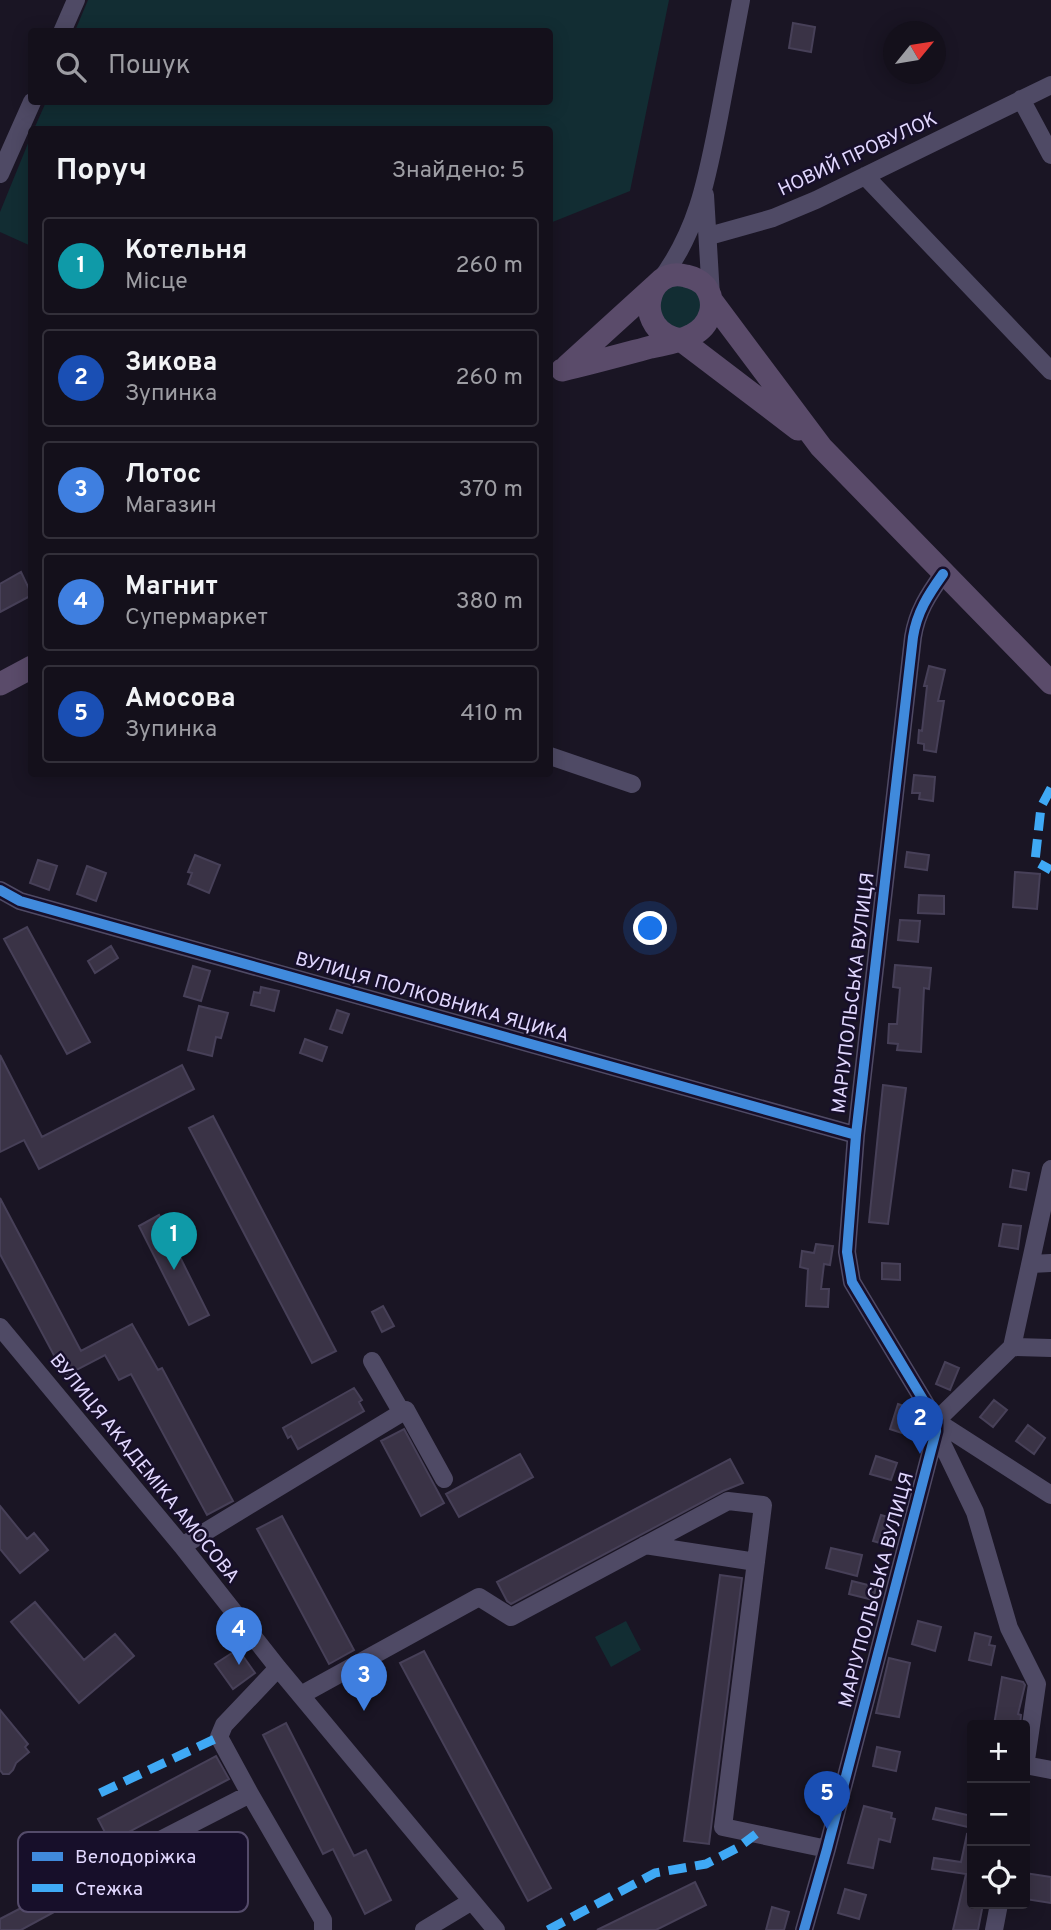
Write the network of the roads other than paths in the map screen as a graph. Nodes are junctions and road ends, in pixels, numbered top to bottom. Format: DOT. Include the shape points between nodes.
graph roads {
  1 [pos="76,0"];
  2 [pos="741,0"];
  3 [pos="64,28"];
  4 [pos="1051,85"];
  5 [pos="1021,99"];
  6 [pos="31,105"];
  7 [pos="1051,155"];
  8 [pos="0,174"];
  9 [pos="865,176"];
  10 [pos="705,189"];
  11 [pos="709,236"];
  12 [pos="656,286"];
  13 [pos="711,300"];
  14 [pos="681,340"];
  15 [pos="1051,371"];
  16 [pos="556,374"];
  17 [pos="821,447"];
  18 [pos="943,574"];
  19 [pos="28,669"];
  20 [pos="1051,683"];
  21 [pos="0,684"];
  22 [pos="553,758"];
  23 [pos="632,785"];
  24 [pos="0,890"];
  25 [pos="856,1135"];
  26 [pos="1051,1169"];
  27 [pos="1051,1263"];
  28 [pos="1031,1264"];
  29 [pos="0,1327"];
  30 [pos="1012,1347"];
  31 [pos="1051,1348"];
  32 [pos="372,1361"];
  33 [pos="402,1413"];
  34 [pos="936,1426"];
  35 [pos="444,1479"];
  36 [pos="1051,1495"];
  37 [pos="645,1545"];
  38 [pos="182,1546"];
  39 [pos="756,1562"];
  40 [pos="278,1668"];
  41 [pos="301,1695"];
  42 [pos="1030,1732"];
  43 [pos="1030,1767"];
  44 [pos="1051,1770"];
  45 [pos="250,1794"];
  46 [pos="176,1832"];
  47 [pos="827,1849"];
  48 [pos="472,1902"];
  49 [pos="998,1909"];
  50 [pos="323,1925"];
  51 [pos="424,1930"];
  52 [pos="496,1930"];
  53 [pos="804,1930"];
  54 [pos="994,1930"];
  1 -- 3 [label="street"];
  2 -- 10 [label="street"];
  4 -- 5 [label="street, НОВИЙ ПРОВУЛОК"];
  5 -- 7 [label="street"];
  5 -- 9 [label="street, НОВИЙ ПРОВУЛОК"];
  6 -- 8 [label="street"];
  9 -- 11 [label="street, НОВИЙ ПРОВУЛОК" via="773,218"];
  9 -- 15 [label="street"];
  10 -- 11 [label="street"];
  10 -- 12 [label="street" via="689,236"];
  11 -- 13 [label="street"];
  12 -- 13 [label="main road" via="679,274 703,284"];
  12 -- 14 [label="main road" via="649,298 652,320 663,334"];
  12 -- 16 [label="main road"];
  13 -- 14 [label="main road" via="705,325"];
  13 -- 17 [label="main road"];
  14 -- 16 [label="main road"];
  14 -- 17 [label="main road"];
  17 -- 18 [label="main road"];
  18 -- 20 [label="main road"];
  18 -- 25 [label="street, МАРІУПОЛЬСЬКА ВУЛИЦЯ" via="923,602 913,637"];
  19 -- 21 [label="main road"];
  22 -- 23 [label="street"];
  24 -- 25 [label="street, ВУЛИЦЯ ПОЛКОВНИКА ЯЦИКА" via="20,901"];
  25 -- 34 [label="street, МАРІУПОЛЬСЬКА ВУЛИЦЯ" via="847,1252 850,1275"];
  26 -- 28 [label="street"];
  27 -- 28 [label="street"];
  28 -- 30 [label="street"];
  29 -- 38 [label="street, ВУЛИЦЯ АКАДЕМІКА АМОСОВА"];
  30 -- 31 [label="street"];
  30 -- 34 [label="street"];
  32 -- 33 [label="street"];
  33 -- 35 [label="street" via="406,1410"];
  33 -- 38 [label="street"];
  34 -- 36 [label="street"];
  34 -- 42 [label="street" via="975,1511 1009,1628 1037,1684"];
  34 -- 47 [label="street, МАРІУПОЛЬСЬКА ВУЛИЦЯ"];
  37 -- 39 [label="street"];
  37 -- 39 [label="street" via="728,1501 763,1506"];
  37 -- 41 [label="street" via="511,1617 479,1597"];
  38 -- 40 [label="street, ВУЛИЦЯ АКАДЕМІКА АМОСОВА"];
  39 -- 47 [label="street" via="723,1827"];
  40 -- 41 [label="street, ВУЛИЦЯ АКАДЕМІКА АМОСОВА"];
  40 -- 45 [label="street" via="219,1737"];
  41 -- 48 [label="street, ВУЛИЦЯ АКАДЕМІКА АМОСОВА"];
  43 -- 44 [label="street"];
  45 -- 46 [label="street"];
  45 -- 50 [label="street"];
  47 -- 53 [label="street, МАРІУПОЛЬСЬКА ВУЛИЦЯ"];
  48 -- 51 [label="street"];
  48 -- 52 [label="street, ВУЛИЦЯ АКАДЕМІКА АМОСОВА"];
  49 -- 54 [label="street"];
}
